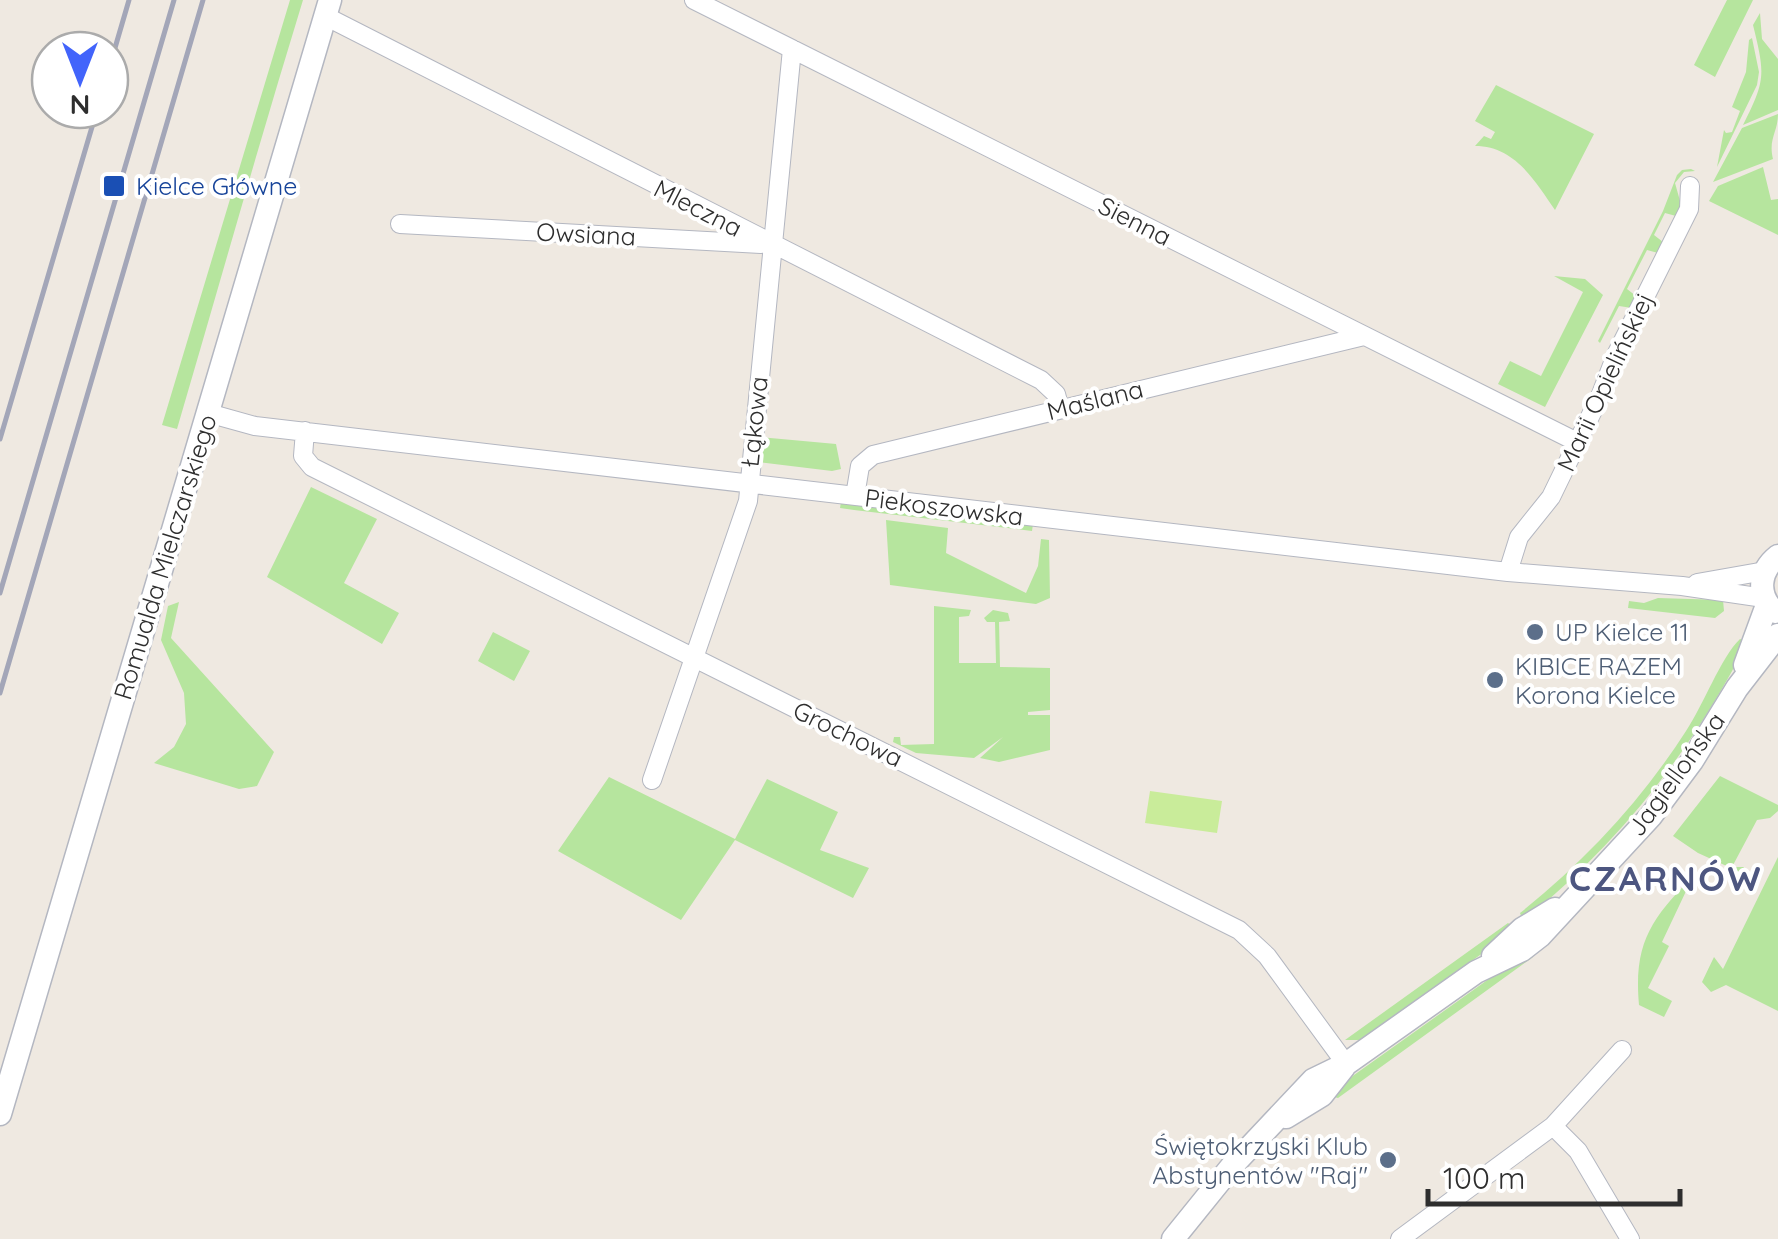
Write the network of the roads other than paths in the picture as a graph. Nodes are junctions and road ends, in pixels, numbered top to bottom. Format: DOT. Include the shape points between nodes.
graph roads {
  1 [pos="694,0"];
  2 [pos="328,8"];
  3 [pos="792,49"];
  4 [pos="1690,186"];
  5 [pos="400,224"];
  6 [pos="772,245"];
  7 [pos="1364,336"];
  8 [pos="1060,409"];
  9 [pos="208,412"];
  10 [pos="305,431"];
  11 [pos="1577,442"];
  12 [pos="747,484"];
  13 [pos="854,496"];
  14 [pos="1771,563"];
  15 [pos="1508,572"];
  16 [pos="1682,586"];
  17 [pos="1770,606"];
  18 [pos="1778,635"];
  19 [pos="693,658"];
  20 [pos="1737,688"];
  21 [pos="652,780"];
  22 [pos="1622,1050"];
  23 [pos="1346,1064"];
  24 [pos="0,1114"];
  25 [pos="1554,1126"];
  26 [pos="1173,1239"];
  27 [pos="1400,1239"];
  28 [pos="1630,1239"];
  1 -- 3 [label="street, Sienna"];
  2 -- 6 [label="street, Mleczna"];
  2 -- 9 [label="street, Romualda Mielczarskiego"];
  3 -- 6 [label="street, Łąkowa"];
  3 -- 7 [label="street, Sienna"];
  4 -- 11 [label="street, Marii Opielińskiej" via="1690,209"];
  5 -- 6 [label="street, Owsiana"];
  6 -- 8 [label="street, Mleczna" via="1041,380"];
  6 -- 12 [label="street, Łąkowa"];
  7 -- 8 [label="street, Maślana"];
  7 -- 11 [label="street, Sienna"];
  8 -- 13 [label="street, Maślana" via="873,455 860,466"];
  9 -- 10 [label="street, Piekoszowska" via="248,425"];
  9 -- 24 [label="street, Romualda Mielczarskiego"];
  10 -- 12 [label="street, Piekoszowska"];
  10 -- 19 [label="street, Grochowa" via="304,460"];
  11 -- 15 [label="street, Marii Opielińskiej" via="1544,508 1519,537"];
  12 -- 13 [label="street, Piekoszowska"];
  12 -- 19 [label="street, Łąkowa" via="748,500"];
  13 -- 15 [label="street, Piekoszowska"];
  14 -- 16 [label="street, Piekoszowska"];
  14 -- 17 [label="street, Jagiellońska"];
  15 -- 16 [label="street, Piekoszowska"];
  16 -- 17 [label="street, Piekoszowska"];
  17 -- 20 [label="street, Jagiellońska"];
  18 -- 20 [label="street, Jagiellońska"];
  19 -- 21 [label="street, Łąkowa"];
  19 -- 23 [label="street, Grochowa" via="1239,930 1267,956"];
  20 -- 23 [label="street, Jagiellońska" via="1651,816 1570,900"];
  22 -- 25 [label="street"];
  23 -- 26 [label="street, Jagiellońska" via="1312,1080"];
  25 -- 27 [label="street"];
  25 -- 28 [label="street" via="1578,1151"];
}
